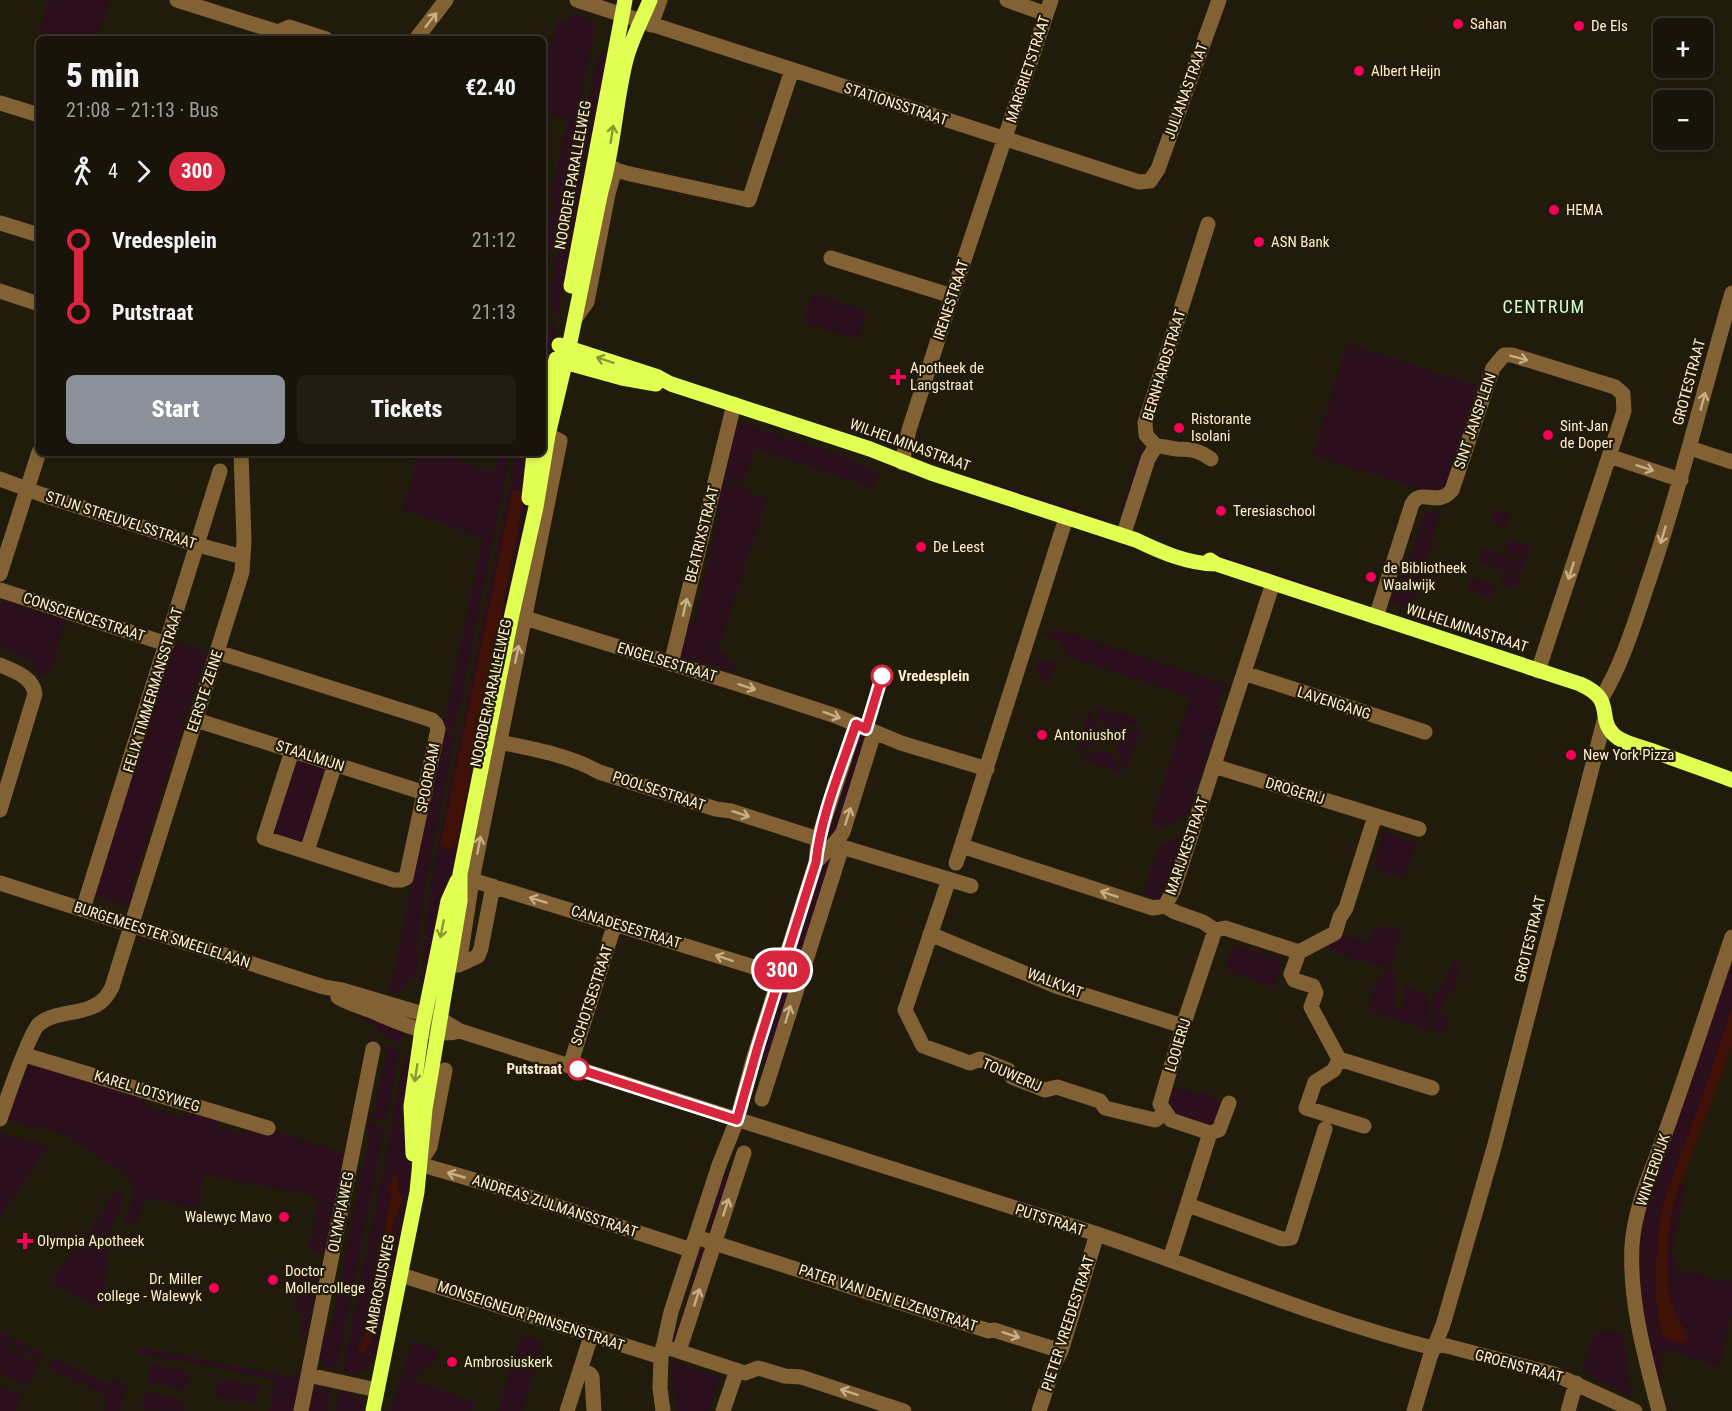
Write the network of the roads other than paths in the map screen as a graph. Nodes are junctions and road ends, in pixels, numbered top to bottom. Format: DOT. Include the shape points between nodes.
graph roads {
  1 [pos="177,0"];
  2 [pos="446,0"];
  3 [pos="577,0"];
  4 [pos="650,0"];
  5 [pos="660,0"];
  6 [pos="1007,0"];
  7 [pos="1219,0"];
  8 [pos="623,7"];
  9 [pos="1049,7"];
  10 [pos="646,23"];
  11 [pos="317,36"];
  12 [pos="418,36"];
  13 [pos="792,70"];
  14 [pos="0,103"];
  15 [pos="36,114"];
  16 [pos="1005,139"];
  17 [pos="592,165"];
  18 [pos="612,168"];
  19 [pos="1150,181"];
  20 [pos="0,223"];
  21 [pos="1208,224"];
  22 [pos="36,234"];
  23 [pos="831,258"];
  24 [pos="0,291"];
  25 [pos="1732,294"];
  26 [pos="952,296"];
  27 [pos="36,303"];
  28 [pos="562,354"];
  29 [pos="546,403"];
  30 [pos="734,404"];
  31 [pos="548,435"];
  32 [pos="1156,446"];
  33 [pos="546,447"];
  34 [pos="1690,448"];
  35 [pos="1176,449"];
  36 [pos="38,456"];
  37 [pos="241,456"];
  38 [pos="533,456"];
  39 [pos="544,456"];
  40 [pos="1609,456"];
  41 [pos="1730,461"];
  42 [pos="902,463"];
  43 [pos="220,471"];
  44 [pos="0,479"];
  45 [pos="1680,480"];
  46 [pos="27,489"];
  47 [pos="1066,518"];
  48 [pos="1129,538"];
  49 [pos="528,540"];
  50 [pos="198,545"];
  51 [pos="243,556"];
  52 [pos="0,574"];
  53 [pos="1273,583"];
  54 [pos="0,590"];
  55 [pos="1376,617"];
  56 [pos="525,618"];
  57 [pos="167,644"];
  58 [pos="217,652"];
  59 [pos="0,664"];
  60 [pos="671,664"];
  61 [pos="1538,671"];
  62 [pos="1244,673"];
  63 [pos="1601,699"];
  64 [pos="196,720"];
  65 [pos="1604,721"];
  66 [pos="856,724"];
  67 [pos="1425,732"];
  68 [pos="874,733"];
  69 [pos="499,742"];
  70 [pos="292,751"];
  71 [pos="335,764"];
  72 [pos="1214,766"];
  73 [pos="987,768"];
  74 [pos="1732,780"];
  75 [pos="4,783"];
  76 [pos="425,793"];
  77 [pos="0,810"];
  78 [pos="1376,816"];
  79 [pos="1419,829"];
  80 [pos="818,839"];
  81 [pos="840,843"];
  82 [pos="962,846"];
  83 [pos="307,851"];
  84 [pos="816,862"];
  85 [pos="956,863"];
  86 [pos="466,877"];
  87 [pos="949,879"];
  88 [pos="0,883"];
  89 [pos="493,886"];
  90 [pos="971,886"];
  91 [pos="1165,906"];
  92 [pos="83,909"];
  93 [pos="615,923"];
  94 [pos="132,924"];
  95 [pos="1215,930"];
  96 [pos="930,934"];
  97 [pos="1732,937"];
  98 [pos="1299,952"];
  99 [pos="448,964"];
  100 [pos="780,976"];
  101 [pos="799,981"];
  102 [pos="424,1022"];
  103 [pos="439,1026"];
  104 [pos="1183,1026"];
  105 [pos="373,1049"];
  106 [pos="25,1055"];
  107 [pos="1339,1059"];
  108 [pos="570,1066"];
  109 [pos="445,1070"];
  110 [pos="771,1070"];
  111 [pos="748,1081"];
  112 [pos="435,1087"];
  113 [pos="1432,1088"];
  114 [pos="762,1099"];
  115 [pos="1229,1103"];
  116 [pos="1165,1113"];
  117 [pos="0,1119"];
  118 [pos="737,1120"];
  119 [pos="1364,1126"];
  120 [pos="268,1128"];
  121 [pos="1325,1129"];
  122 [pos="1210,1133"];
  123 [pos="744,1153"];
  124 [pos="719,1165"];
  125 [pos="425,1166"];
  126 [pos="738,1172"];
  127 [pos="1188,1206"];
  128 [pos="1097,1234"];
  129 [pos="714,1243"];
  130 [pos="693,1244"];
  131 [pos="1170,1259"];
  132 [pos="401,1275"];
  133 [pos="591,1336"];
  134 [pos="1433,1348"];
  135 [pos="679,1351"];
  136 [pos="1061,1351"];
  137 [pos="662,1352"];
  138 [pos="580,1370"];
  139 [pos="736,1370"];
  140 [pos="308,1375"];
  141 [pos="1576,1383"];
  142 [pos="377,1390"];
  143 [pos="301,1411"];
  144 [pos="373,1411"];
  145 [pos="567,1411"];
  146 [pos="594,1411"];
  147 [pos="663,1411"];
  148 [pos="723,1411"];
  149 [pos="904,1411"];
  150 [pos="1039,1411"];
  151 [pos="1414,1411"];
  152 [pos="1568,1411"];
  153 [pos="1635,1411"];
  154 [pos="1659,1411"];
  1 -- 11 [label="street" via="278,32 289,27"];
  12 -- 2 [label="street, one-way"];
  3 -- 8 [label="street, STATIONSSTRAAT"];
  4 -- 10 [label="main road, NOORDER PARALLELWEG"];
  5 -- 10 [label="street"];
  6 -- 9 [label="street"];
  7 -- 19 [label="street, JULIANASTRAAT" via="1158,169"];
  8 -- 10 [label="street, STATIONSSTRAAT"];
  8 -- 17 [label="main road, NOORDER PARALLELWEG"];
  9 -- 16 [label="street, MARGRIETSTRAAT"];
  10 -- 13 [label="street, STATIONSSTRAAT"];
  18 -- 10 [label="main road, NOORDER PARALLELWEG, one-way" via="611,138 626,59"];
  13 -- 16 [label="street, STATIONSSTRAAT"];
  13 -- 18 [label="street" via="749,200"];
  14 -- 15 [label="street"];
  16 -- 19 [label="street, STATIONSSTRAAT" via="1139,182"];
  16 -- 26 [label="street, IRENESTRAAT"];
  17 -- 18 [label="street"];
  17 -- 28 [label="main road, NOORDER PARALLELWEG"];
  18 -- 28 [label="main road, NOORDER PARALLELWEG" via="601,191 574,320"];
  20 -- 22 [label="street"];
  21 -- 32 [label="street, BERNHARDSTRAAT" via="1145,423 1146,435"];
  23 -- 26 [label="street"];
  24 -- 27 [label="street"];
  34 -- 25 [label="street, GROTESTRAAT, one-way"];
  26 -- 42 [label="street, IRENESTRAAT"];
  28 -- 29 [label="main road, NOORDER PARALLELWEG"];
  28 -- 30 [label="main road, WILHELMINASTRAAT" via="622,378 671,384"];
  28 -- 31 [label="main road, NOORDER PARALLELWEG"];
  30 -- 42 [label="main road, WILHELMINASTRAAT"];
  60 -- 30 [label="street, BEATRIXSTRAAT, one-way"];
  31 -- 33 [label="main road, NOORDER PARALLELWEG"];
  31 -- 56 [label="street, NOORDER PARALLELWEG" via="560,441"];
  32 -- 35 [label="street"];
  32 -- 48 [label="street" via="1148,459"];
  34 -- 41 [label="street"];
  34 -- 45 [label="street, GROTESTRAAT"];
  36 -- 46 [label="street"];
  37 -- 51 [label="street, EERSTE ZEINE"];
  38 -- 49 [label="main road, NOORDER PARALLELWEG"];
  39 -- 49 [label="main road, NOORDER PARALLELWEG"];
  40 -- 45 [label="street, one-way"];
  55 -- 40 [label="street, SINT JANSPLEIN, one-way" via="1415,499 1442,498 1452,489 1493,368 1504,355 1615,387 1623,394 1624,411"];
  40 -- 61 [label="street, SINT JANSPLEIN, one-way"];
  42 -- 47 [label="main road, WILHELMINASTRAAT"];
  43 -- 50 [label="street, FELIX TIMMERMANSSTRAAT"];
  44 -- 46 [label="street, STIJN STREUVELSSTRAAT"];
  45 -- 63 [label="street, GROTESTRAAT, one-way" via="1624,652"];
  46 -- 50 [label="street, STIJN STREUVELSSTRAAT"];
  46 -- 52 [label="street"];
  47 -- 48 [label="main road, WILHELMINASTRAAT"];
  47 -- 73 [label="street"];
  48 -- 53 [label="main road, WILHELMINASTRAAT" via="1171,544"];
  49 -- 86 [label="main road, NOORDER PARALLELWEG"];
  50 -- 51 [label="street, STIJN STREUVELSSTRAAT"];
  50 -- 57 [label="street, FELIX TIMMERMANSSTRAAT"];
  51 -- 58 [label="street, EERSTE ZEINE" via="242,572"];
  53 -- 55 [label="main road, WILHELMINASTRAAT"];
  53 -- 62 [label="street, MARIJKESTRAAT"];
  54 -- 57 [label="street, CONSCIENCESTRAAT"];
  55 -- 61 [label="main road, WILHELMINASTRAAT"];
  56 -- 60 [label="street, ENGELSESTRAAT"];
  69 -- 56 [label="street, NOORDER PARALLELWEG, one-way"];
  57 -- 92 [label="street, FELIX TIMMERMANSSTRAAT"];
  58 -- 64 [label="street, EERSTE ZEINE"];
  58 -- 76 [label="street, SPOORDAM" via="432,720 438,729"];
  59 -- 75 [label="street" via="28,679 36,694"];
  60 -- 66 [label="street, ENGELSESTRAAT, one-way"];
  61 -- 63 [label="main road, WILHELMINASTRAAT" via="1591,689"];
  62 -- 67 [label="street, LAVENGANG"];
  62 -- 72 [label="street, MARIJKESTRAAT"];
  63 -- 65 [label="main road, GROTESTRAAT"];
  64 -- 70 [label="street, STAALMIJN"];
  64 -- 94 [label="street, EERSTE ZEINE"];
  65 -- 74 [label="main road" via="1622,740"];
  65 -- 134 [label="street, GROTESTRAAT" via="1495,1144"];
  66 -- 68 [label="street"];
  66 -- 80 [label="street"];
  68 -- 73 [label="street"];
  81 -- 68 [label="street, one-way"];
  69 -- 80 [label="street, POOLSESTRAAT, one-way" via="539,750"];
  86 -- 69 [label="street, NOORDER PARALLELWEG, one-way"];
  70 -- 71 [label="street, STAALMIJN"];
  70 -- 83 [label="street, SPOORDAM" via="264,838"];
  71 -- 76 [label="street, STAALMIJN"];
  71 -- 83 [label="street"];
  72 -- 78 [label="street, DROGERIJ"];
  72 -- 91 [label="street, MARIJKESTRAAT"];
  73 -- 82 [label="street"];
  75 -- 77 [label="street"];
  76 -- 83 [label="street, SPOORDAM" via="406,878 401,880"];
  78 -- 79 [label="street, DROGERIJ"];
  78 -- 98 [label="street" via="1335,933"];
  80 -- 84 [label="street"];
  81 -- 84 [label="street" via="825,851"];
  81 -- 87 [label="street"];
  81 -- 101 [label="street"];
  82 -- 85 [label="street"];
  91 -- 82 [label="street, MARIJKESTRAAT, one-way" via="1153,908"];
  84 -- 100 [label="street"];
  86 -- 89 [label="street, CANADESESTRAAT"];
  86 -- 99 [label="street, NOORDER PARALLELWEG"];
  86 -- 99 [label="main road, NOORDER PARALLELWEG" via="448,901"];
  87 -- 90 [label="street"];
  87 -- 96 [label="street, TOUWERIJ"];
  88 -- 92 [label="street, BURGEMEESTER SMEELELAAN"];
  93 -- 89 [label="street, CANADESESTRAAT, one-way"];
  89 -- 99 [label="street" via="477,956"];
  91 -- 95 [label="street"];
  92 -- 94 [label="street, BURGEMEESTER SMEELELAAN"];
  100 -- 93 [label="street, CANADESESTRAAT, one-way"];
  93 -- 108 [label="street, SCHOTSESTRAAT"];
  94 -- 102 [label="street, BURGEMEESTER SMEELELAAN" via="342,990"];
  94 -- 106 [label="street, EERSTE ZEINE" via="105,999 40,1024"];
  95 -- 98 [label="street" via="1225,928"];
  95 -- 104 [label="street, LOOIERIJ"];
  96 -- 104 [label="street, WALKVAT" via="1056,986"];
  96 -- 116 [label="street, TOUWERIJ" via="905,1010 923,1046 970,1063 980,1059 1045,1090 1057,1087 1100,1101 1105,1108 1155,1120"];
  97 -- 154 [label="street, WINTERDIJK" via="1643,1193 1632,1243 1636,1304"];
  98 -- 107 [label="street" via="1291,974 1294,980 1312,986 1316,993 1311,1007"];
  99 -- 102 [label="main road, NOORDER PARALLELWEG"];
  99 -- 103 [label="main road, NOORDER PARALLELWEG"];
  100 -- 101 [label="street, CANADESESTRAAT"];
  100 -- 111 [label="street"];
  110 -- 101 [label="street, one-way"];
  102 -- 103 [label="street"];
  102 -- 125 [label="main road, AMBROSIUSWEG, one-way" via="411,1106 412,1152"];
  103 -- 108 [label="street, PUTSTRAAT"];
  103 -- 112 [label="main road, AMBROSIUSWEG"];
  104 -- 116 [label="street, LOOIERIJ" via="1161,1104"];
  105 -- 140 [label="street, OLYMPIAWEG"];
  106 -- 117 [label="street, EERSTE ZEINE"];
  106 -- 120 [label="street, KAREL LOTSYWEG"];
  107 -- 113 [label="street"];
  107 -- 119 [label="street" via="1334,1070 1315,1082 1306,1108"];
  108 -- 118 [label="street, PUTSTRAAT"];
  109 -- 112 [label="street, AMBROSIUSWEG"];
  110 -- 111 [label="street"];
  110 -- 114 [label="street"];
  111 -- 118 [label="street"];
  112 -- 125 [label="main road, AMBROSIUSWEG"];
  112 -- 125 [label="street, AMBROSIUSWEG"];
  115 -- 122 [label="street" via="1219,1130"];
  116 -- 122 [label="street" via="1171,1120"];
  118 -- 124 [label="street"];
  118 -- 128 [label="street, PUTSTRAAT"];
  121 -- 127 [label="street" via="1291,1238 1281,1239"];
  122 -- 127 [label="street"];
  123 -- 126 [label="street"];
  124 -- 126 [label="street"];
  124 -- 130 [label="street"];
  130 -- 125 [label="street, ANDREAS ZIJLMANSSTRAAT, one-way"];
  125 -- 132 [label="main road, AMBROSIUSWEG"];
  129 -- 126 [label="street, one-way"];
  127 -- 131 [label="street"];
  128 -- 131 [label="street, PUTSTRAAT"];
  128 -- 136 [label="street, PIETER VREEDESTRAAT"];
  129 -- 130 [label="street, ANDREAS ZIJLMANSSTRAAT"];
  135 -- 129 [label="street, one-way"];
  129 -- 136 [label="street, PATER VAN DEN ELZENSTRAAT, one-way"];
  130 -- 137 [label="street"];
  131 -- 134 [label="street, PUTSTRAAT" via="1355,1326"];
  132 -- 133 [label="street, MONSEIGNEUR PRINSENSTRAAT"];
  132 -- 142 [label="main road, AMBROSIUSWEG"];
  133 -- 137 [label="street, MONSEIGNEUR PRINSENSTRAAT"];
  133 -- 138 [label="street"];
  134 -- 141 [label="street, GROENSTRAAT" via="1447,1346 1543,1370"];
  134 -- 151 [label="street, GROTESTRAAT"];
  135 -- 137 [label="street, MONSEIGNEUR PRINSENSTRAAT"];
  135 -- 139 [label="street, MONSEIGNEUR PRINSENSTRAAT"];
  136 -- 150 [label="street, PIETER VREEDESTRAAT"];
  137 -- 147 [label="street"];
  138 -- 145 [label="street"];
  138 -- 146 [label="street" via="592,1377"];
  139 -- 148 [label="street"];
  149 -- 139 [label="street, MONSEIGNEUR PRINSENSTRAAT, one-way" via="801,1377 758,1368 745,1373"];
  140 -- 142 [label="street"];
  140 -- 143 [label="street, OLYMPIAWEG"];
  141 -- 152 [label="street"];
  141 -- 153 [label="street, GROENSTRAAT"];
  142 -- 144 [label="main road, AMBROSIUSWEG"];
}
